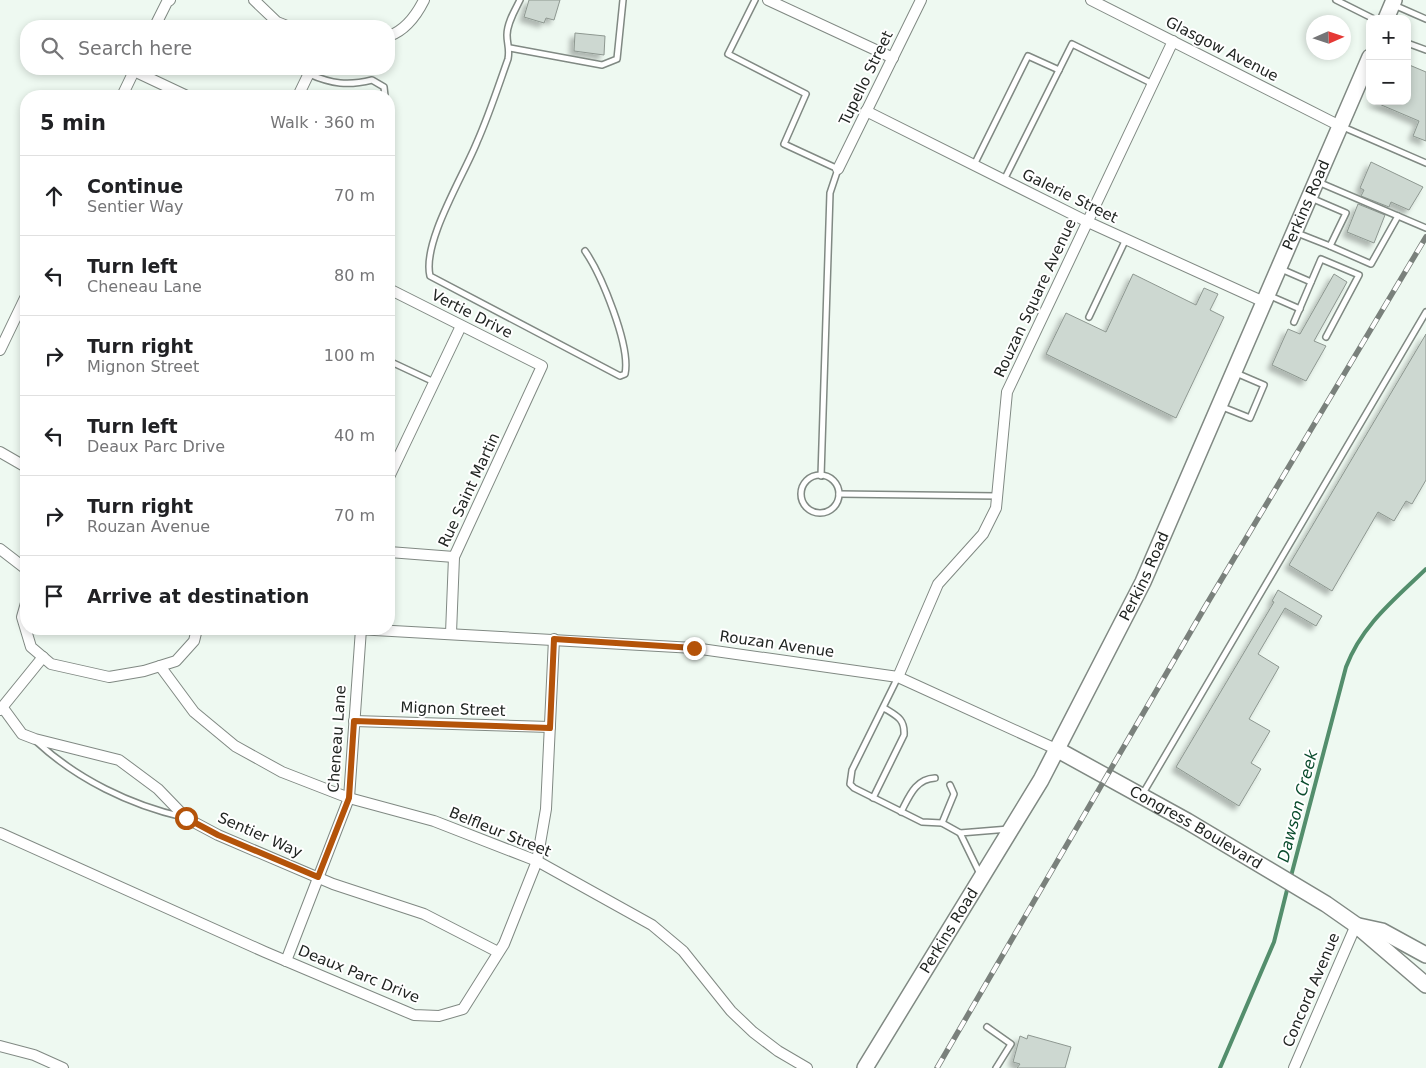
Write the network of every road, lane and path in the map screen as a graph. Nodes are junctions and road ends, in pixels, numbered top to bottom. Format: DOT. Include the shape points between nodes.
graph roads {
  1 [pos="170,0"];
  2 [pos="424,0"];
  3 [pos="520,0"];
  4 [pos="623,0"];
  5 [pos="754,0"];
  6 [pos="768,0"];
  7 [pos="921,0"];
  8 [pos="1091,0"];
  9 [pos="1336,0"];
  10 [pos="255,2"];
  11 [pos="1393,2"];
  12 [pos="1366,15"];
  13 [pos="1388,15"];
  14 [pos="1426,19"];
  15 [pos="158,20"];
  16 [pos="275,20"];
  17 [pos="395,33"];
  18 [pos="1173,41"];
  19 [pos="1411,44"];
  20 [pos="510,48"];
  21 [pos="1426,50"];
  22 [pos="893,58"];
  23 [pos="1369,60"];
  24 [pos="1059,70"];
  25 [pos="132,75"];
  26 [pos="144,75"];
  27 [pos="308,75"];
  28 [pos="316,75"];
  29 [pos="1153,84"];
  30 [pos="125,90"];
  31 [pos="175,90"];
  32 [pos="301,90"];
  33 [pos="384,90"];
  34 [pos="866,111"];
  35 [pos="1340,126"];
  36 [pos="1426,163"];
  37 [pos="974,165"];
  38 [pos="838,169"];
  39 [pos="1004,180"];
  40 [pos="1316,181"];
  41 [pos="1309,197"];
  42 [pos="1398,216"];
  43 [pos="1088,222"];
  44 [pos="1426,228"];
  45 [pos="1294,232"];
  46 [pos="1126,240"];
  47 [pos="1330,246"];
  48 [pos="585,251"];
  49 [pos="1279,268"];
  50 [pos="1312,282"];
  51 [pos="395,292"];
  52 [pos="1265,298"];
  53 [pos="20,308"];
  54 [pos="1300,308"];
  55 [pos="1426,312"];
  56 [pos="1089,317"];
  57 [pos="1294,322"];
  58 [pos="461,326"];
  59 [pos="1326,337"];
  60 [pos="1,346"];
  61 [pos="395,364"];
  62 [pos="542,366"];
  63 [pos="1234,371"];
  64 [pos="434,382"];
  65 [pos="1219,406"];
  66 [pos="0,452"];
  67 [pos="20,464"];
  68 [pos="395,464"];
  69 [pos="821,476"];
  70 [pos="839,494"];
  71 [pos="998,496"];
  72 [pos="0,549"];
  73 [pos="395,552"];
  74 [pos="454,557"];
  75 [pos="20,564"];
  76 [pos="395,631"];
  77 [pos="451,633"];
  78 [pos="28,635"];
  79 [pos="196,635"];
  80 [pos="359,635"];
  81 [pos="554,639"];
  82 [pos="43,657"];
  83 [pos="160,666"];
  84 [pos="898,677"];
  85 [pos="884,708"];
  86 [pos="2,709"];
  87 [pos="354,721"];
  88 [pos="550,728"];
  89 [pos="35,740"];
  90 [pos="1058,750"];
  91 [pos="935,778"];
  92 [pos="950,785"];
  93 [pos="1141,796"];
  94 [pos="349,798"];
  95 [pos="873,798"];
  96 [pos="901,812"];
  97 [pos="186,818"];
  98 [pos="942,823"];
  99 [pos="1012,828"];
  100 [pos="0,833"];
  101 [pos="960,833"];
  102 [pos="537,862"];
  103 [pos="318,877"];
  104 [pos="982,877"];
  105 [pos="1356,925"];
  106 [pos="498,952"];
  107 [pos="1426,956"];
  108 [pos="286,961"];
  109 [pos="1426,985"];
  110 [pos="987,1027"];
  111 [pos="0,1046"];
  112 [pos="63,1068"];
  113 [pos="807,1068"];
  114 [pos="865,1068"];
  115 [pos="996,1068"];
  116 [pos="1294,1068"];
  1 -- 15 [label="street"];
  2 -- 17 [label="street" via="416,16"];
  3 -- 20 [label="lane" via="508,28"];
  4 -- 20 [label="lane" via="617,59 602,65"];
  5 -- 38 [label="lane" via="728,54 806,94 784,144"];
  6 -- 22 [label="street"];
  7 -- 22 [label="street, Tupello Street"];
  8 -- 18 [label="street, Glasgow Avenue"];
  9 -- 12 [label="lane"];
  10 -- 16 [label="street"];
  11 -- 13 [label="main road"];
  11 -- 14 [label="lane"];
  18 -- 29 [label="street, Rouzan Square Avenue"];
  18 -- 35 [label="street, Glasgow Avenue"];
  19 -- 21 [label="lane"];
  20 -- 48 [label="lane" via="491,110 439,227 429,259 430,276 620,376 625,374 626,362 614,314 601,278"];
  22 -- 34 [label="street, Tupello Street"];
  23 -- 35 [label="main road, Perkins Road"];
  24 -- 29 [label="lane" via="1072,44"];
  24 -- 37 [label="lane" via="1028,56"];
  24 -- 39 [label="lane"];
  25 -- 30 [label="street"];
  26 -- 31 [label="street"];
  27 -- 32 [label="street"];
  28 -- 33 [label="lane" via="326,81 352,85 372,80"];
  29 -- 43 [label="street, Rouzan Square Avenue"];
  34 -- 37 [label="street, Galerie Street"];
  34 -- 38 [label="street, Tupello Street"];
  35 -- 36 [label="lane"];
  35 -- 40 [label="main road, Perkins Road"];
  37 -- 39 [label="street, Galerie Street"];
  38 -- 69 [label="lane" via="830,193"];
  39 -- 43 [label="street, Galerie Street"];
  40 -- 41 [label="main road, Perkins Road"];
  40 -- 42 [label="lane"];
  41 -- 45 [label="main road, Perkins Road"];
  41 -- 47 [label="lane" via="1346,213"];
  42 -- 44 [label="lane"];
  42 -- 47 [label="lane" via="1372,264"];
  43 -- 46 [label="street, Galerie Street"];
  43 -- 71 [label="street, Rouzan Square Avenue" via="1007,392"];
  45 -- 47 [label="lane"];
  45 -- 49 [label="main road, Perkins Road"];
  46 -- 52 [label="street, Galerie Street"];
  46 -- 56 [label="lane"];
  49 -- 50 [label="lane"];
  49 -- 52 [label="main road, Perkins Road"];
  50 -- 54 [label="lane"];
  50 -- 59 [label="lane" via="1321,259 1359,276"];
  51 -- 58 [label="street, Vertie Drive"];
  52 -- 54 [label="lane"];
  52 -- 63 [label="main road, Perkins Road"];
  53 -- 60 [label="street"];
  54 -- 57 [label="lane"];
  55 -- 93 [label="lane"];
  58 -- 62 [label="street, Vertie Drive"];
  58 -- 64 [label="street"];
  61 -- 64 [label="lane"];
  62 -- 74 [label="street, Rue Saint Martin"];
  63 -- 65 [label="main road, Perkins Road"];
  63 -- 65 [label="lane" via="1264,385 1250,418"];
  64 -- 68 [label="street"];
  65 -- 90 [label="main road, Perkins Road" via="1143,582"];
  66 -- 67 [label="street"];
  69 -- 70 [label="lane" via="834,482"];
  69 -- 70 [label="lane" via="811,477 802,486 801,498 807,509 825,513 835,506"];
  70 -- 71 [label="lane"];
  71 -- 84 [label="street, Rouzan Square Avenue" via="996,508 983,534 938,584"];
  72 -- 75 [label="street"];
  73 -- 74 [label="street"];
  74 -- 77 [label="street, Rue Saint Martin"];
  76 -- 77 [label="street, Rouzan Avenue"];
  77 -- 81 [label="street, Rouzan Avenue"];
  78 -- 82 [label="street" via="31,647"];
  79 -- 83 [label="street" via="176,661"];
  80 -- 87 [label="street, Cheneau Lane"];
  81 -- 84 [label="street, Rouzan Avenue" via="694,648"];
  81 -- 88 [label="street, Deaux Parc Drive"];
  82 -- 83 [label="street" via="50,664 109,677"];
  82 -- 86 [label="street"];
  83 -- 94 [label="street, Belfleur Street" via="194,712 236,746 282,772"];
  84 -- 85 [label="lane"];
  84 -- 90 [label="street, Rouzan Avenue"];
  85 -- 95 [label="lane" via="901,718 904,736"];
  85 -- 95 [label="lane" via="850,778 854,788"];
  86 -- 89 [label="street, Sentier Way" via="22,734"];
  87 -- 88 [label="street, Mignon Street"];
  87 -- 94 [label="street, Cheneau Lane"];
  88 -- 102 [label="street, Deaux Parc Drive" via="546,809"];
  89 -- 97 [label="lane" via="61,764 102,787 154,811"];
  89 -- 97 [label="street, Sentier Way" via="118,760 158,789"];
  90 -- 93 [label="main road, Congress Boulevard"];
  90 -- 99 [label="main road, Perkins Road"];
  91 -- 96 [label="lane" via="926,778 918,784"];
  92 -- 98 [label="lane" via="954,794"];
  93 -- 105 [label="main road, Congress Boulevard" via="1326,904"];
  94 -- 102 [label="street, Belfleur Street" via="434,821"];
  94 -- 103 [label="street, Cheneau Lane"];
  95 -- 96 [label="lane"];
  96 -- 98 [label="lane" via="922,822"];
  97 -- 103 [label="street, Sentier Way"];
  98 -- 101 [label="lane"];
  99 -- 101 [label="lane"];
  99 -- 104 [label="main road, Perkins Road"];
  100 -- 108 [label="street, Deaux Parc Drive"];
  101 -- 104 [label="lane"];
  102 -- 106 [label="street, Deaux Parc Drive"];
  102 -- 113 [label="street, Belfleur Street" via="666,935 753,1032"];
  103 -- 106 [label="street, Sentier Way" via="424,914"];
  103 -- 108 [label="street, Cheneau Lane"];
  104 -- 114 [label="main road, Perkins Road"];
  105 -- 107 [label="main road, Congress Boulevard" via="1382,931"];
  105 -- 109 [label="main road, Congress Boulevard"];
  105 -- 116 [label="street, Concord Avenue"];
  106 -- 108 [label="street, Deaux Parc Drive" via="463,1009 439,1016 414,1015"];
  110 -- 115 [label="lane" via="1011,1044"];
  111 -- 112 [label="street" via="34,1055"];
}
